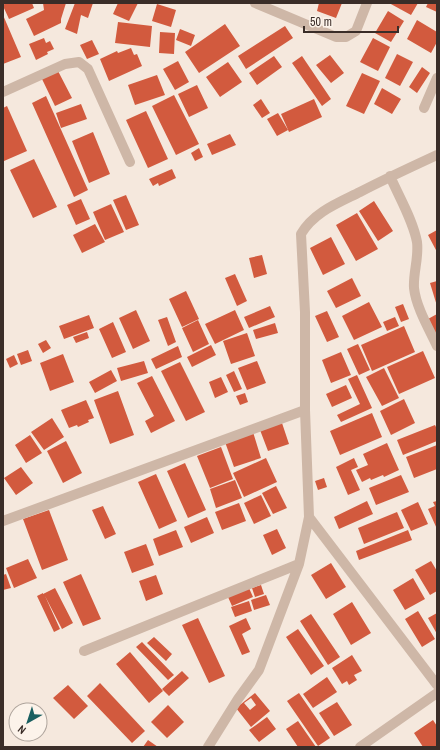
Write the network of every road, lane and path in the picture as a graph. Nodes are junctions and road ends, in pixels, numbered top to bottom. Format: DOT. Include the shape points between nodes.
graph roads {
  1 [pos="255,3"];
  2 [pos="367,3"];
  3 [pos="437,78"];
  4 [pos="3,92"];
  5 [pos="424,108"];
  6 [pos="437,155"];
  7 [pos="130,162"];
  8 [pos="390,176"];
  9 [pos="437,346"];
  10 [pos="305,410"];
  11 [pos="309,517"];
  12 [pos="3,521"];
  13 [pos="299,564"];
  14 [pos="84,651"];
  15 [pos="437,684"];
  16 [pos="437,693"];
  17 [pos="208,747"];
  18 [pos="360,747"];
  1 -- 2 [label="street" via="336,37 346,37 356,31"];
  3 -- 5 [label="street"];
  4 -- 7 [label="street" via="65,64 79,62 88,69"];
  6 -- 8 [label="street"];
  8 -- 9 [label="street" via="412,223 417,242 414,287 416,302"];
  8 -- 10 [label="street" via="324,210 311,220 301,234 305,312"];
  10 -- 11 [label="street"];
  10 -- 12 [label="street"];
  11 -- 13 [label="street"];
  11 -- 15 [label="street"];
  13 -- 14 [label="street"];
  13 -- 17 [label="street" via="259,670"];
  16 -- 18 [label="street"];
}
